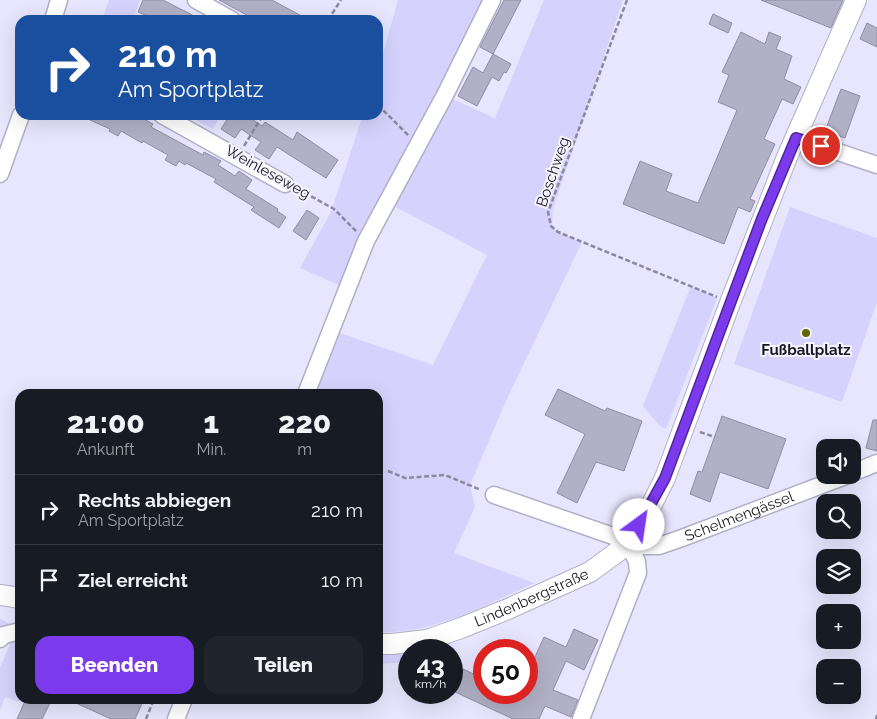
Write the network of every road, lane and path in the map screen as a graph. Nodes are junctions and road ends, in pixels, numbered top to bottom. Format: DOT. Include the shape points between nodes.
graph roads {
  1 [pos="59,0"];
  2 [pos="196,0"];
  3 [pos="341,0"];
  4 [pos="492,0"];
  5 [pos="627,0"];
  6 [pos="856,0"];
  7 [pos="54,15"];
  8 [pos="223,15"];
  9 [pos="331,15"];
  10 [pos="383,109"];
  11 [pos="19,120"];
  12 [pos="171,120"];
  13 [pos="260,120"];
  14 [pos="796,138"];
  15 [pos="418,145"];
  16 [pos="237,156"];
  17 [pos="877,165"];
  18 [pos="0,174"];
  19 [pos="285,184"];
  20 [pos="366,241"];
  21 [pos="730,303"];
  22 [pos="308,389"];
  23 [pos="877,463"];
  24 [pos="861,469"];
  25 [pos="388,471"];
  26 [pos="825,484"];
  27 [pos="494,495"];
  28 [pos="628,541"];
  29 [pos="0,595"];
  30 [pos="15,597"];
  31 [pos="15,632"];
  32 [pos="0,639"];
  33 [pos="383,644"];
  34 [pos="152,704"];
  35 [pos="182,704"];
  36 [pos="877,715"];
  37 [pos="146,719"];
  38 [pos="176,719"];
  39 [pos="582,719"];
  40 [pos="876,719"];
  1 -- 7 [label="street"];
  2 -- 8 [label="street"];
  3 -- 9 [label="path"];
  4 -- 15 [label="street"];
  5 -- 21 [label="path, Boschweg" via="548,212 552,226 558,232"];
  6 -- 14 [label="main road, Lindenbergstraße"];
  10 -- 15 [label="path"];
  11 -- 18 [label="street"];
  12 -- 16 [label="street, Weinleseweg"];
  13 -- 16 [label="path"];
  14 -- 17 [label="street"];
  14 -- 21 [label="main road, Lindenbergstraße"];
  15 -- 20 [label="street"];
  16 -- 19 [label="street, Weinleseweg"];
  19 -- 20 [label="path, Weinleseweg" via="334,209"];
  20 -- 22 [label="street"];
  21 -- 28 [label="main road, Lindenbergstraße" via="665,478 648,512"];
  23 -- 24 [label="street"];
  25 -- 27 [label="path" via="406,478 445,475"];
  26 -- 28 [label="street, Schelmengässel" via="659,546 642,546"];
  27 -- 28 [label="street, Schelmengässel"];
  28 -- 33 [label="main road, Lindenbergstraße" via="590,572 461,628 427,640"];
  28 -- 39 [label="street" via="638,573"];
  29 -- 30 [label="main road"];
  31 -- 32 [label="street"];
  34 -- 37 [label="path"];
  35 -- 38 [label="street"];
  36 -- 40 [label="path"];
}
